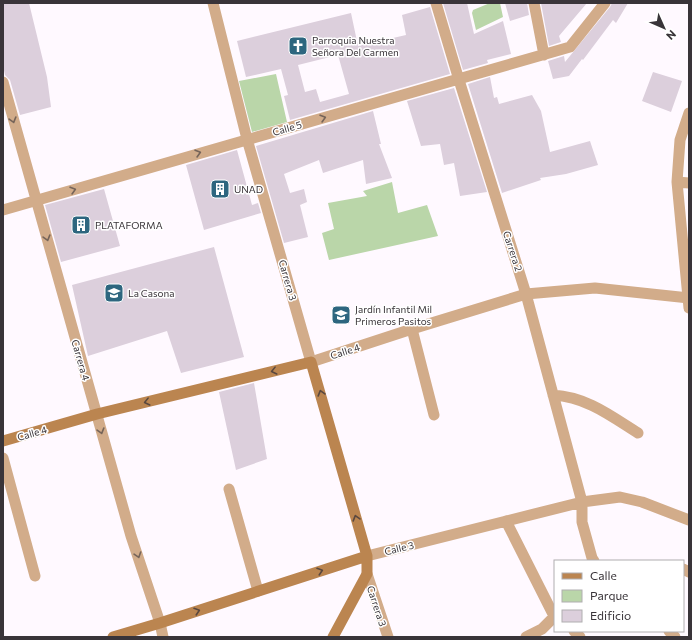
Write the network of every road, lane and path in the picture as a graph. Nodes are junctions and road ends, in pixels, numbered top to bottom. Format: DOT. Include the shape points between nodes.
graph roads {
  1 [pos="213,3"];
  2 [pos="436,3"];
  3 [pos="534,3"];
  4 [pos="605,3"];
  5 [pos="544,55"];
  6 [pos="459,80"];
  7 [pos="3,82"];
  8 [pos="689,113"];
  9 [pos="247,139"];
  10 [pos="677,182"];
  11 [pos="689,183"];
  12 [pos="36,201"];
  13 [pos="3,210"];
  14 [pos="526,294"];
  15 [pos="688,301"];
  16 [pos="412,329"];
  17 [pos="311,362"];
  18 [pos="553,395"];
  19 [pos="97,414"];
  20 [pos="434,415"];
  21 [pos="638,433"];
  22 [pos="3,441"];
  23 [pos="3,458"];
  24 [pos="229,489"];
  25 [pos="582,502"];
  26 [pos="689,520"];
  27 [pos="506,521"];
  28 [pos="367,556"];
  29 [pos="594,560"];
  30 [pos="367,574"];
  31 [pos="35,576"];
  32 [pos="258,591"];
  33 [pos="554,616"];
  34 [pos="554,619"];
  35 [pos="160,623"];
  36 [pos="113,637"];
  37 [pos="163,637"];
  38 [pos="333,637"];
  39 [pos="388,637"];
  40 [pos="526,637"];
  1 -- 9 [label="street, Carrera 3"];
  2 -- 6 [label="street, Carrera 2"];
  3 -- 5 [label="street"];
  4 -- 5 [label="street, Calle 5" via="570,47"];
  5 -- 6 [label="street, Calle 5"];
  9 -- 6 [label="street, Calle 5, one-way"];
  6 -- 14 [label="street, Carrera 2"];
  7 -- 12 [label="street, Carrera 4, one-way"];
  8 -- 10 [label="street" via="680,140"];
  12 -- 9 [label="street, Calle 5, one-way"];
  9 -- 17 [label="street, Carrera 3"];
  10 -- 11 [label="street"];
  10 -- 15 [label="street"];
  12 -- 13 [label="street, Calle 5"];
  12 -- 19 [label="street, Carrera 4, one-way"];
  14 -- 15 [label="street, Calle 4" via="595,288"];
  14 -- 16 [label="street, Calle 4"];
  14 -- 18 [label="street, Carrera 2"];
  16 -- 17 [label="street, Calle 4"];
  16 -- 20 [label="street"];
  17 -- 19 [label="main road, Calle 4, one-way"];
  28 -- 17 [label="main road, Carrera 3, one-way"];
  18 -- 21 [label="street" via="567,396 593,405"];
  18 -- 25 [label="street, Carrera 2"];
  19 -- 22 [label="main road, Calle 4"];
  19 -- 35 [label="street, Carrera 4, one-way" via="131,536"];
  23 -- 31 [label="street"];
  24 -- 32 [label="street"];
  25 -- 26 [label="street, Calle 3" via="620,497 642,502"];
  25 -- 27 [label="street, Calle 3"];
  25 -- 29 [label="street, Carrera 2" via="582,522"];
  27 -- 28 [label="street, Calle 3"];
  27 -- 33 [label="street"];
  28 -- 30 [label="main road, Carrera 3"];
  32 -- 28 [label="main road, Calle 3, one-way"];
  30 -- 38 [label="main road"];
  30 -- 39 [label="street, Carrera 3"];
  35 -- 32 [label="main road, Calle 3, one-way"];
  34 -- 40 [label="street"];
  35 -- 36 [label="main road, Calle 3"];
  35 -- 37 [label="street, Carrera 4"];
}
